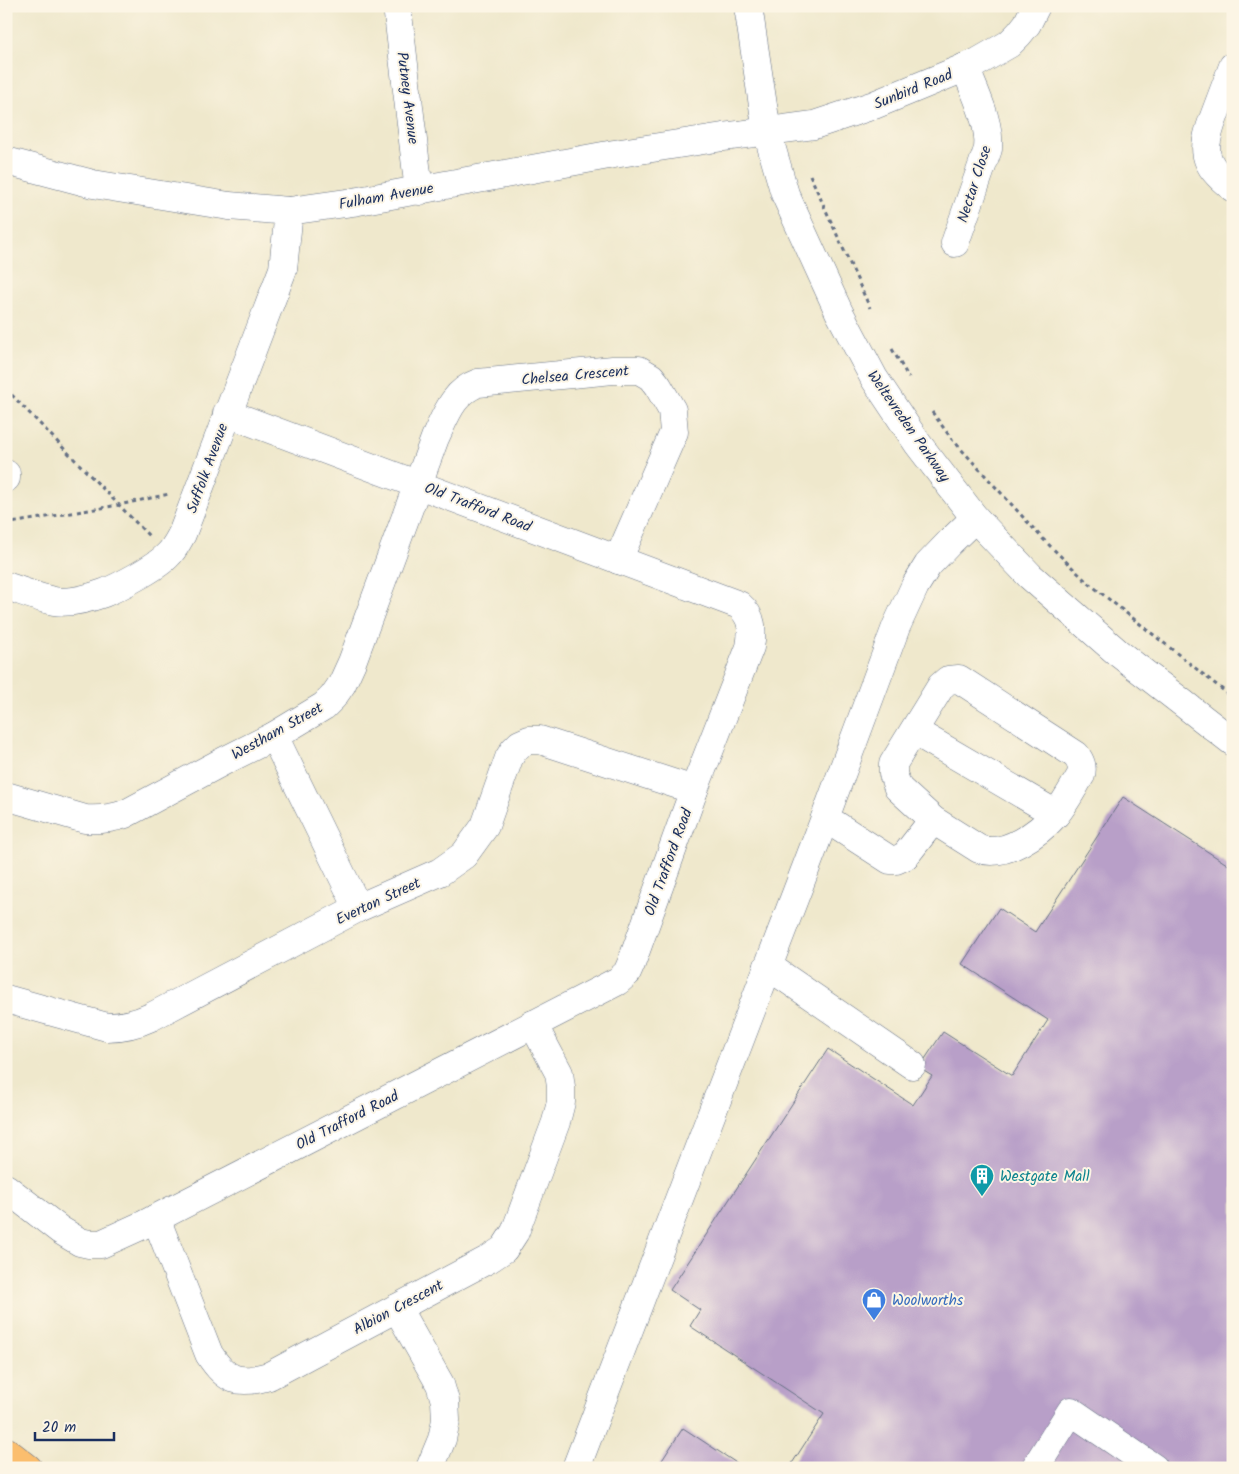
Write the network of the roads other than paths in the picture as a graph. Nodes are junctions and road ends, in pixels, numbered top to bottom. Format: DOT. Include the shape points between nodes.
graph roads {
  1 [pos="397,6"];
  2 [pos="748,6"];
  3 [pos="1036,6"];
  4 [pos="1233,66"];
  5 [pos="965,67"];
  6 [pos="767,132"];
  7 [pos="6,161"];
  8 [pos="1233,188"];
  9 [pos="419,191"];
  10 [pos="290,211"];
  11 [pos="954,243"];
  12 [pos="227,413"];
  13 [pos="6,474"];
  14 [pos="6,478"];
  15 [pos="418,484"];
  16 [pos="975,518"];
  17 [pos="618,560"];
  18 [pos="6,586"];
  19 [pos="914,731"];
  20 [pos="274,736"];
  21 [pos="1233,742"];
  22 [pos="694,790"];
  23 [pos="6,796"];
  24 [pos="1056,814"];
  25 [pos="825,818"];
  26 [pos="933,820"];
  27 [pos="358,908"];
  28 [pos="768,966"];
  29 [pos="6,999"];
  30 [pos="533,1024"];
  31 [pos="912,1065"];
  32 [pos="6,1188"];
  33 [pos="156,1218"];
  34 [pos="397,1308"];
  35 [pos="6,1451"];
  36 [pos="28,1468"];
  37 [pos="430,1468"];
  38 [pos="576,1468"];
  39 [pos="1036,1468"];
  40 [pos="1154,1468"];
  1 -- 9 [label="street, Putney Avenue"];
  2 -- 6 [label="street, Weltevreden Parkway"];
  3 -- 5 [label="street, Sunbird Road" via="1027,24 1009,44"];
  4 -- 8 [label="street" via="1205,147 1212,167"];
  5 -- 6 [label="street, Sunbird Road" via="874,105 814,125"];
  5 -- 11 [label="street, Nectar Close" via="984,116 989,141"];
  6 -- 9 [label="street, Fulham Avenue" via="614,154"];
  6 -- 16 [label="street, Weltevreden Parkway" via="785,194 839,312 874,378 918,444"];
  7 -- 10 [label="street, Fulham Avenue" via="92,184 229,206"];
  9 -- 10 [label="street, Fulham Avenue"];
  10 -- 12 [label="street, Suffolk Avenue" via="283,269"];
  12 -- 15 [label="street, Old Trafford Road"];
  12 -- 18 [label="street, Suffolk Avenue" via="182,534 168,556 104,593 84,598 54,601"];
  13 -- 14 [label="street"];
  15 -- 17 [label="street, Old Trafford Road"];
  15 -- 17 [label="street, Chelsea Crescent" via="451,404 472,385 639,370 651,377 672,410 674,432"];
  15 -- 20 [label="street, Westham Street" via="342,684 324,706"];
  16 -- 21 [label="street, Weltevreden Parkway" via="1030,576 1110,646"];
  16 -- 25 [label="street" via="928,565 915,586 896,627"];
  17 -- 22 [label="street, Old Trafford Road" via="739,605 750,619 753,630 750,647"];
  19 -- 24 [label="street"];
  19 -- 24 [label="street" via="941,686 948,680 959,679 1076,755 1082,775"];
  19 -- 26 [label="street" via="893,764 895,782 902,793"];
  20 -- 23 [label="street, Westham Street" via="114,818 85,819"];
  20 -- 27 [label="street"];
  22 -- 27 [label="street, Everton Street" via="540,740 529,740 520,744 508,758 485,826 464,855 440,872"];
  22 -- 30 [label="street, Old Trafford Road" via="627,973 611,986"];
  24 -- 26 [label="street" via="1031,836 994,852 979,849"];
  25 -- 26 [label="street" via="890,860 905,856"];
  25 -- 28 [label="street"];
  27 -- 29 [label="street, Everton Street" via="134,1025 107,1027"];
  28 -- 31 [label="street"];
  28 -- 38 [label="street"];
  30 -- 33 [label="street, Old Trafford Road"];
  30 -- 34 [label="street, Albion Crescent" via="559,1073 561,1102 515,1232 504,1249"];
  32 -- 33 [label="street, Old Trafford Road" via="60,1230 89,1244 100,1244"];
  33 -- 34 [label="street, Albion Crescent" via="209,1354 228,1377 255,1380 269,1376"];
  34 -- 37 [label="street" via="440,1384 445,1401 442,1439"];
  35 -- 36 [label="main road"];
  39 -- 40 [label="street" via="1071,1411"];
}
